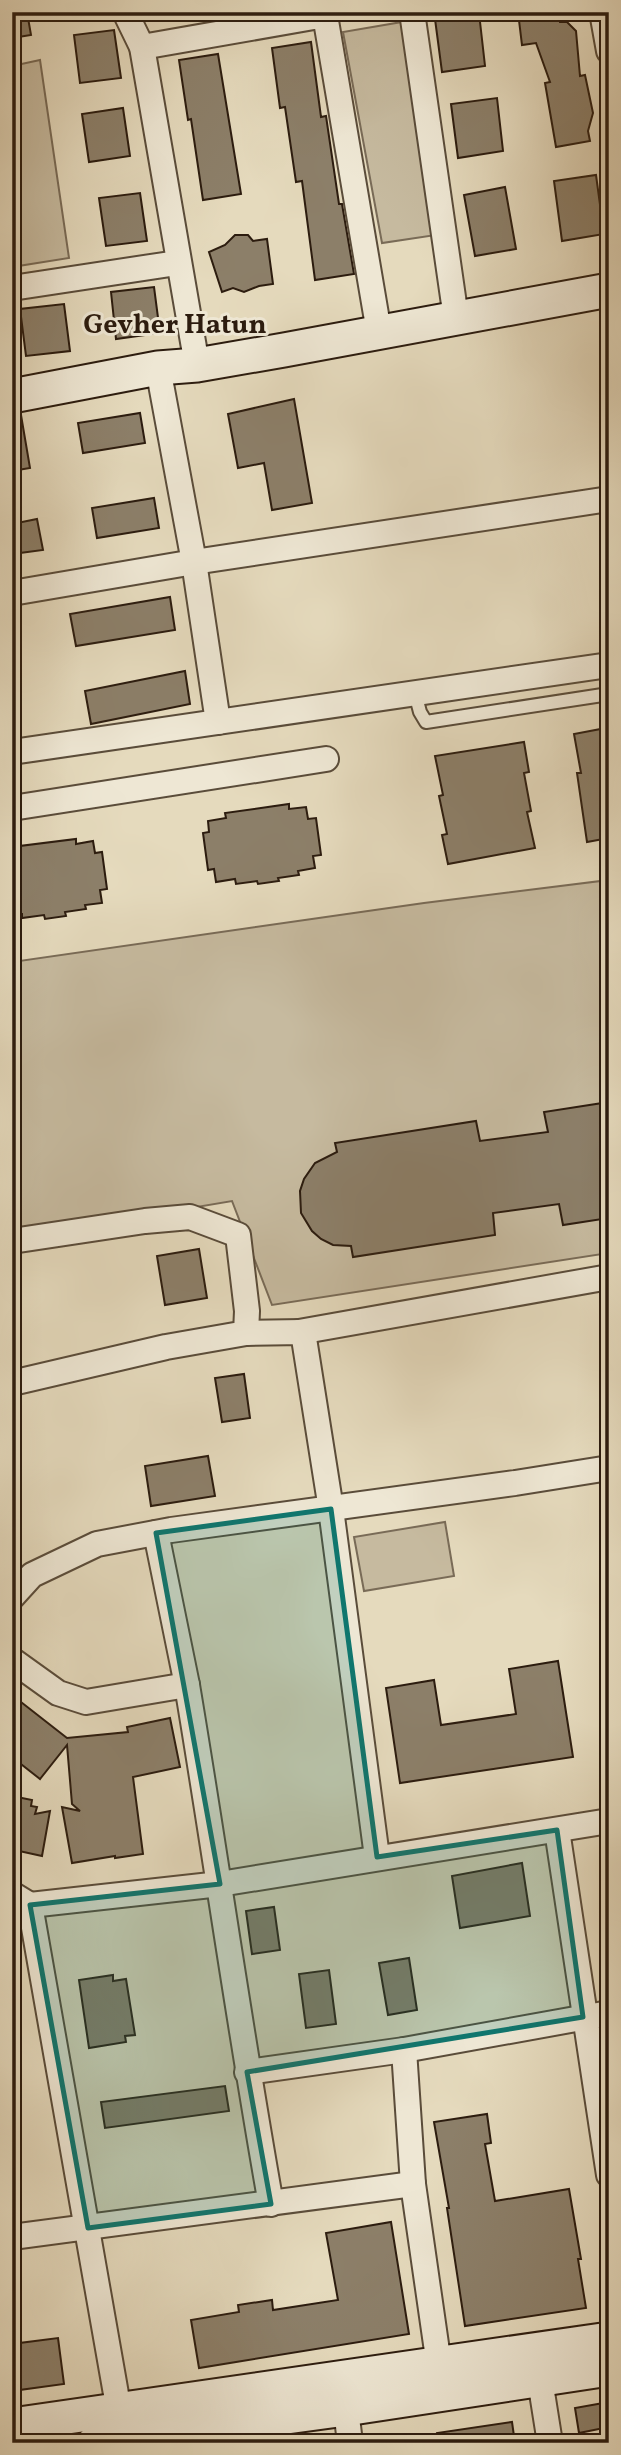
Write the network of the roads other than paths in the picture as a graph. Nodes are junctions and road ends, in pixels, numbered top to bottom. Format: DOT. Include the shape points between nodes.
graph roads {
  1 [pos="125,12"];
  2 [pos="412,12"];
  3 [pos="602,12"];
  4 [pos="331,13"];
  5 [pos="142,47"];
  6 [pos="609,48"];
  7 [pos="177,263"];
  8 [pos="12,288"];
  9 [pos="609,290"];
  10 [pos="456,318"];
  11 [pos="379,332"];
  12 [pos="197,365"];
  13 [pos="158,368"];
  14 [pos="12,396"];
  15 [pos="609,499"];
  16 [pos="194,562"];
  17 [pos="12,593"];
  18 [pos="609,665"];
  19 [pos="415,693"];
  20 [pos="609,694"];
  21 [pos="218,722"];
  22 [pos="12,752"];
  23 [pos="326,760"];
  24 [pos="12,808"];
  25 [pos="12,1241"];
  26 [pos="609,1277"];
  27 [pos="299,1332"];
  28 [pos="246,1333"];
  29 [pos="12,1383"];
  30 [pos="609,1468"];
  31 [pos="331,1509"];
  32 [pos="156,1533"];
  33 [pos="12,1597"];
  34 [pos="12,1660"];
  35 [pos="187,1685"];
  36 [pos="609,1821"];
  37 [pos="557,1830"];
  38 [pos="377,1857"];
  39 [pos="220,1884"];
  40 [pos="21,1900"];
  41 [pos="609,2013"];
  42 [pos="583,2017"];
  43 [pos="404,2049"];
  44 [pos="247,2072"];
  45 [pos="609,2175"];
  46 [pos="413,2184"];
  47 [pos="271,2204"];
  48 [pos="88,2228"];
  49 [pos="12,2237"];
  50 [pos="609,2339"];
  51 [pos="439,2365"];
  52 [pos="609,2370"];
  53 [pos="540,2380"];
  54 [pos="346,2409"];
  55 [pos="12,2425"];
  56 [pos="115,2434"];
  57 [pos="350,2443"];
  58 [pos="550,2443"];
  1 -- 5 [label="street"];
  2 -- 10 [label="street"];
  3 -- 6 [label="street"];
  4 -- 5 [label="street"];
  4 -- 11 [label="street"];
  5 -- 7 [label="street"];
  7 -- 8 [label="street"];
  7 -- 12 [label="street"];
  9 -- 10 [label="street"];
  10 -- 11 [label="street"];
  11 -- 12 [label="street"];
  12 -- 13 [label="street"];
  13 -- 14 [label="street"];
  13 -- 16 [label="street"];
  15 -- 16 [label="street"];
  16 -- 17 [label="street"];
  16 -- 21 [label="street"];
  18 -- 19 [label="street"];
  19 -- 20 [label="lane" via="426,722"];
  19 -- 21 [label="street"];
  21 -- 22 [label="street"];
  23 -- 24 [label="street"];
  25 -- 28 [label="street" via="191,1217 238,1235"];
  26 -- 27 [label="street"];
  27 -- 28 [label="street"];
  27 -- 31 [label="street" via="303,1332"];
  28 -- 29 [label="street"];
  30 -- 31 [label="street"];
  31 -- 32 [label="street"];
  31 -- 38 [label="street"];
  32 -- 33 [label="street" via="97,1544 32,1575"];
  32 -- 35 [label="street"];
  34 -- 35 [label="street" via="58,1693 86,1702"];
  35 -- 39 [label="street"];
  36 -- 37 [label="street"];
  37 -- 38 [label="street"];
  37 -- 42 [label="street"];
  38 -- 39 [label="street"];
  39 -- 40 [label="street"];
  39 -- 44 [label="street"];
  40 -- 48 [label="street"];
  41 -- 42 [label="street"];
  42 -- 43 [label="street"];
  42 -- 45 [label="street"];
  43 -- 44 [label="street"];
  43 -- 46 [label="street"];
  44 -- 47 [label="street"];
  46 -- 47 [label="street"];
  46 -- 51 [label="street"];
  47 -- 48 [label="street"];
  48 -- 49 [label="street"];
  48 -- 56 [label="street"];
  50 -- 51 [label="street"];
  51 -- 56 [label="street"];
  52 -- 53 [label="street"];
  53 -- 54 [label="street"];
  53 -- 58 [label="street"];
  54 -- 56 [label="street"];
  54 -- 57 [label="street"];
  55 -- 56 [label="street"];
}
